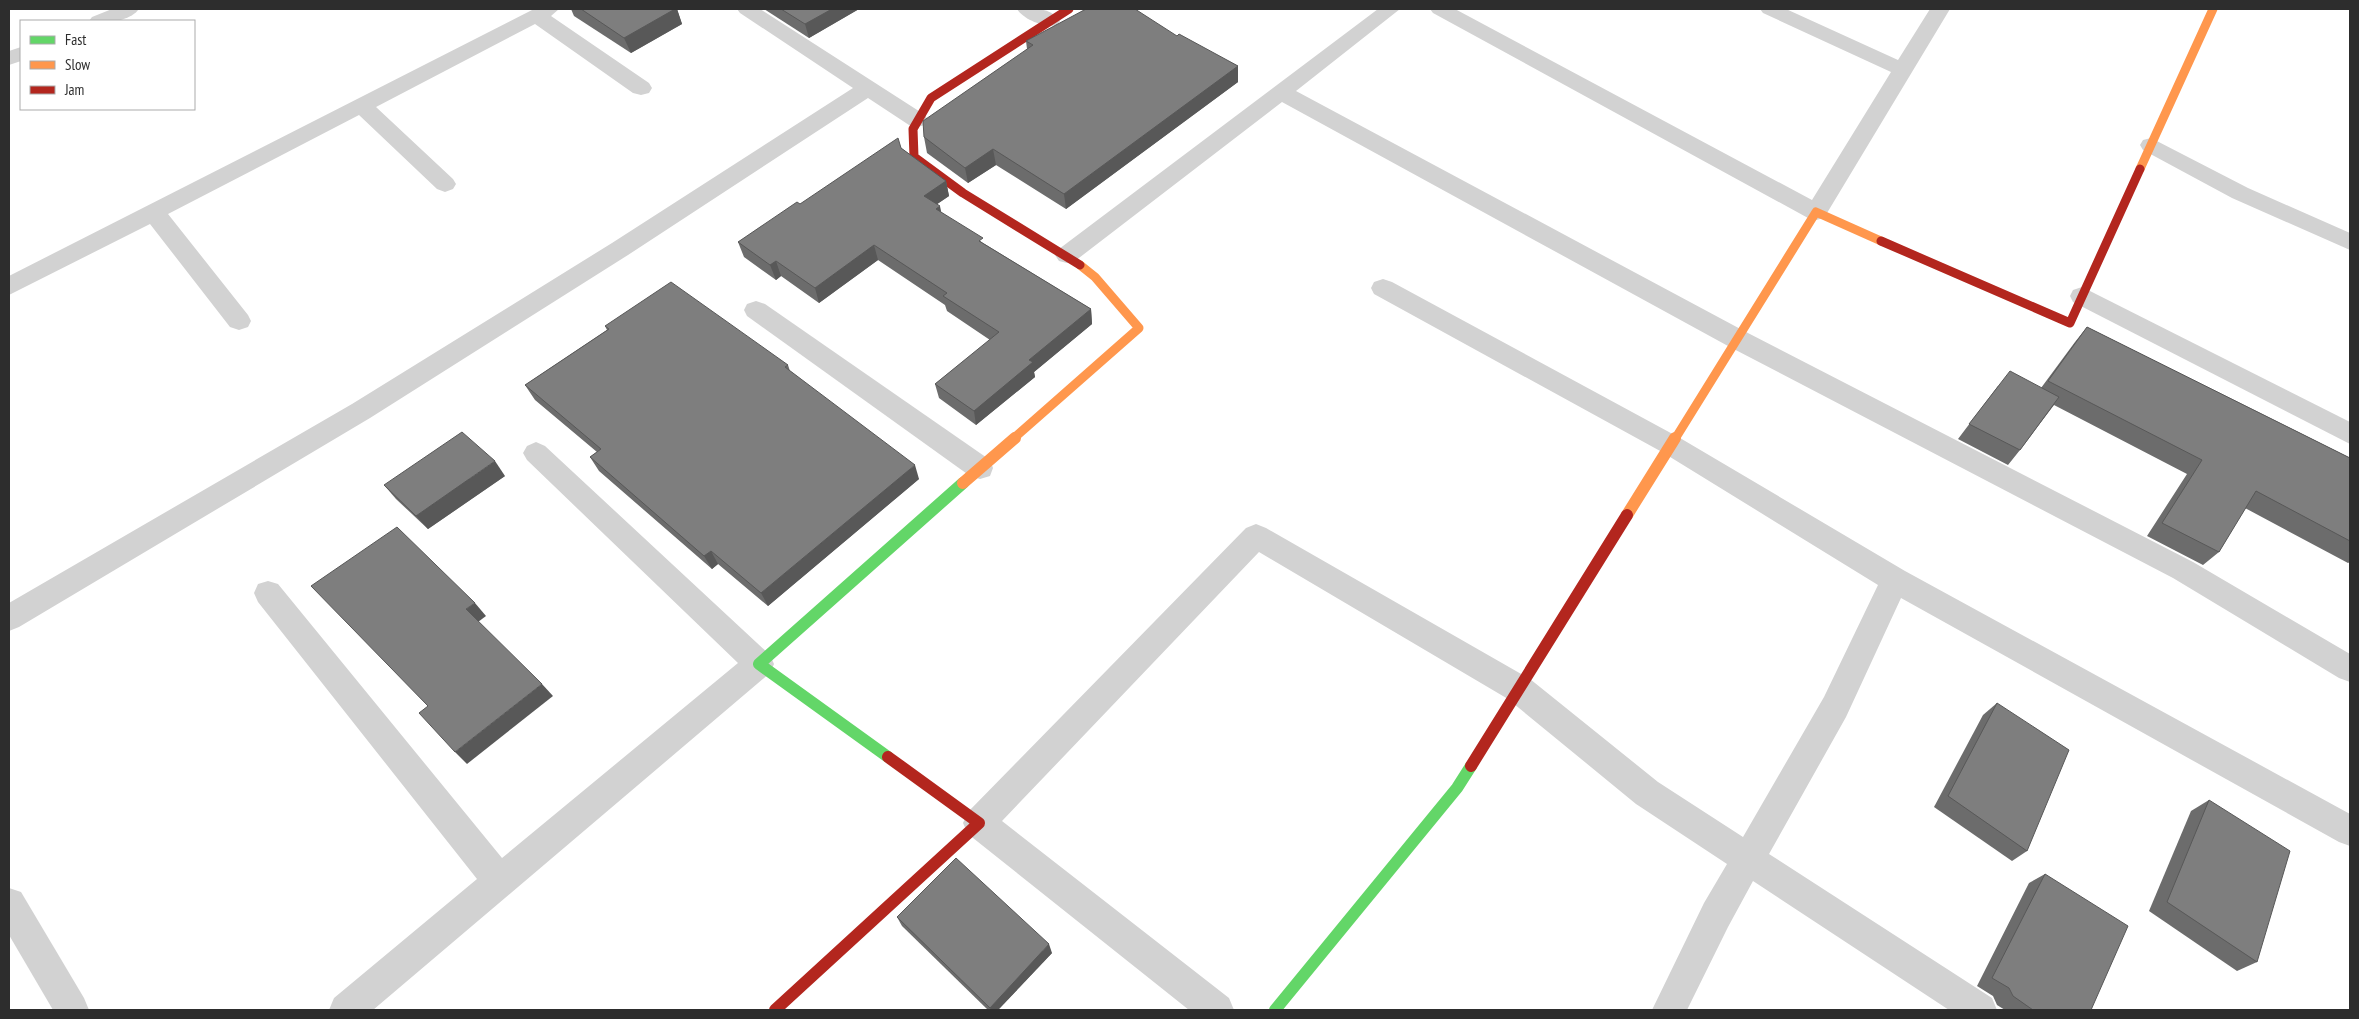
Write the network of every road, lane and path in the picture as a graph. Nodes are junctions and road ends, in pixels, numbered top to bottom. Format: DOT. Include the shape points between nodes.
graph roads {
  1 [pos="129,9"];
  2 [pos="747,9"];
  3 [pos="1027,9"];
  4 [pos="1069,9"];
  5 [pos="1390,9"];
  6 [pos="1440,9"];
  7 [pos="1770,9"];
  8 [pos="1940,9"];
  9 [pos="2213,9"];
  10 [pos="542,12"];
  11 [pos="102,20"];
  12 [pos="1050,21"];
  13 [pos="1902,70"];
  14 [pos="642,88"];
  15 [pos="868,88"];
  16 [pos="1281,92"];
  17 [pos="361,105"];
  18 [pos="918,120"];
  19 [pos="2151,145"];
  20 [pos="444,184"];
  21 [pos="152,212"];
  22 [pos="1816,212"];
  23 [pos="2350,242"];
  24 [pos="1067,255"];
  25 [pos="9,286"];
  26 [pos="1383,288"];
  27 [pos="2082,296"];
  28 [pos="756,310"];
  29 [pos="240,321"];
  30 [pos="1737,339"];
  31 [pos="2350,434"];
  32 [pos="1671,445"];
  33 [pos="536,453"];
  34 [pos="980,468"];
  35 [pos="1895,580"];
  36 [pos="268,593"];
  37 [pos="9,618"];
  38 [pos="759,664"];
  39 [pos="2350,669"];
  40 [pos="1519,689"];
  41 [pos="979,823"];
  42 [pos="2350,831"];
  43 [pos="1748,858"];
  44 [pos="500,881"];
  45 [pos="9,904"];
  46 [pos="72,1010"];
  47 [pos="346,1010"];
  48 [pos="775,1010"];
  49 [pos="1217,1010"];
  50 [pos="1275,1010"];
  51 [pos="1668,1010"];
  52 [pos="1980,1010"];
  1 -- 11 [label="street"];
  2 -- 15 [label="street"];
  3 -- 12 [label="street"];
  4 -- 12 [label="street"];
  5 -- 16 [label="street"];
  6 -- 22 [label="street"];
  7 -- 13 [label="street"];
  8 -- 13 [label="street"];
  9 -- 19 [label="street"];
  10 -- 14 [label="street"];
  10 -- 17 [label="street"];
  12 -- 18 [label="street" via="930,98"];
  13 -- 22 [label="street"];
  15 -- 18 [label="street"];
  15 -- 37 [label="street" via="620,249 361,411"];
  16 -- 24 [label="street"];
  16 -- 30 [label="street"];
  17 -- 20 [label="street"];
  17 -- 21 [label="street"];
  18 -- 24 [label="street" via="912,129 914,157 962,193"];
  19 -- 23 [label="street" via="2240,193"];
  19 -- 27 [label="street"];
  21 -- 25 [label="street"];
  21 -- 29 [label="street"];
  22 -- 27 [label="street" via="2070,323"];
  22 -- 30 [label="street"];
  24 -- 34 [label="street" via="1095,277 1138,328"];
  26 -- 32 [label="street"];
  27 -- 31 [label="street"];
  28 -- 34 [label="street"];
  30 -- 32 [label="street"];
  30 -- 39 [label="street" via="2183,570"];
  32 -- 35 [label="street"];
  32 -- 40 [label="street"];
  33 -- 38 [label="street"];
  34 -- 38 [label="street"];
  35 -- 42 [label="street"];
  35 -- 43 [label="street" via="1835,707"];
  36 -- 44 [label="street"];
  38 -- 41 [label="street"];
  38 -- 44 [label="street"];
  40 -- 41 [label="street" via="1256,536"];
  40 -- 43 [label="street" via="1648,793"];
  40 -- 50 [label="street" via="1457,788"];
  41 -- 48 [label="street"];
  41 -- 49 [label="street"];
  43 -- 51 [label="street"];
  43 -- 52 [label="street"];
  44 -- 47 [label="street"];
  45 -- 46 [label="street"];
}
